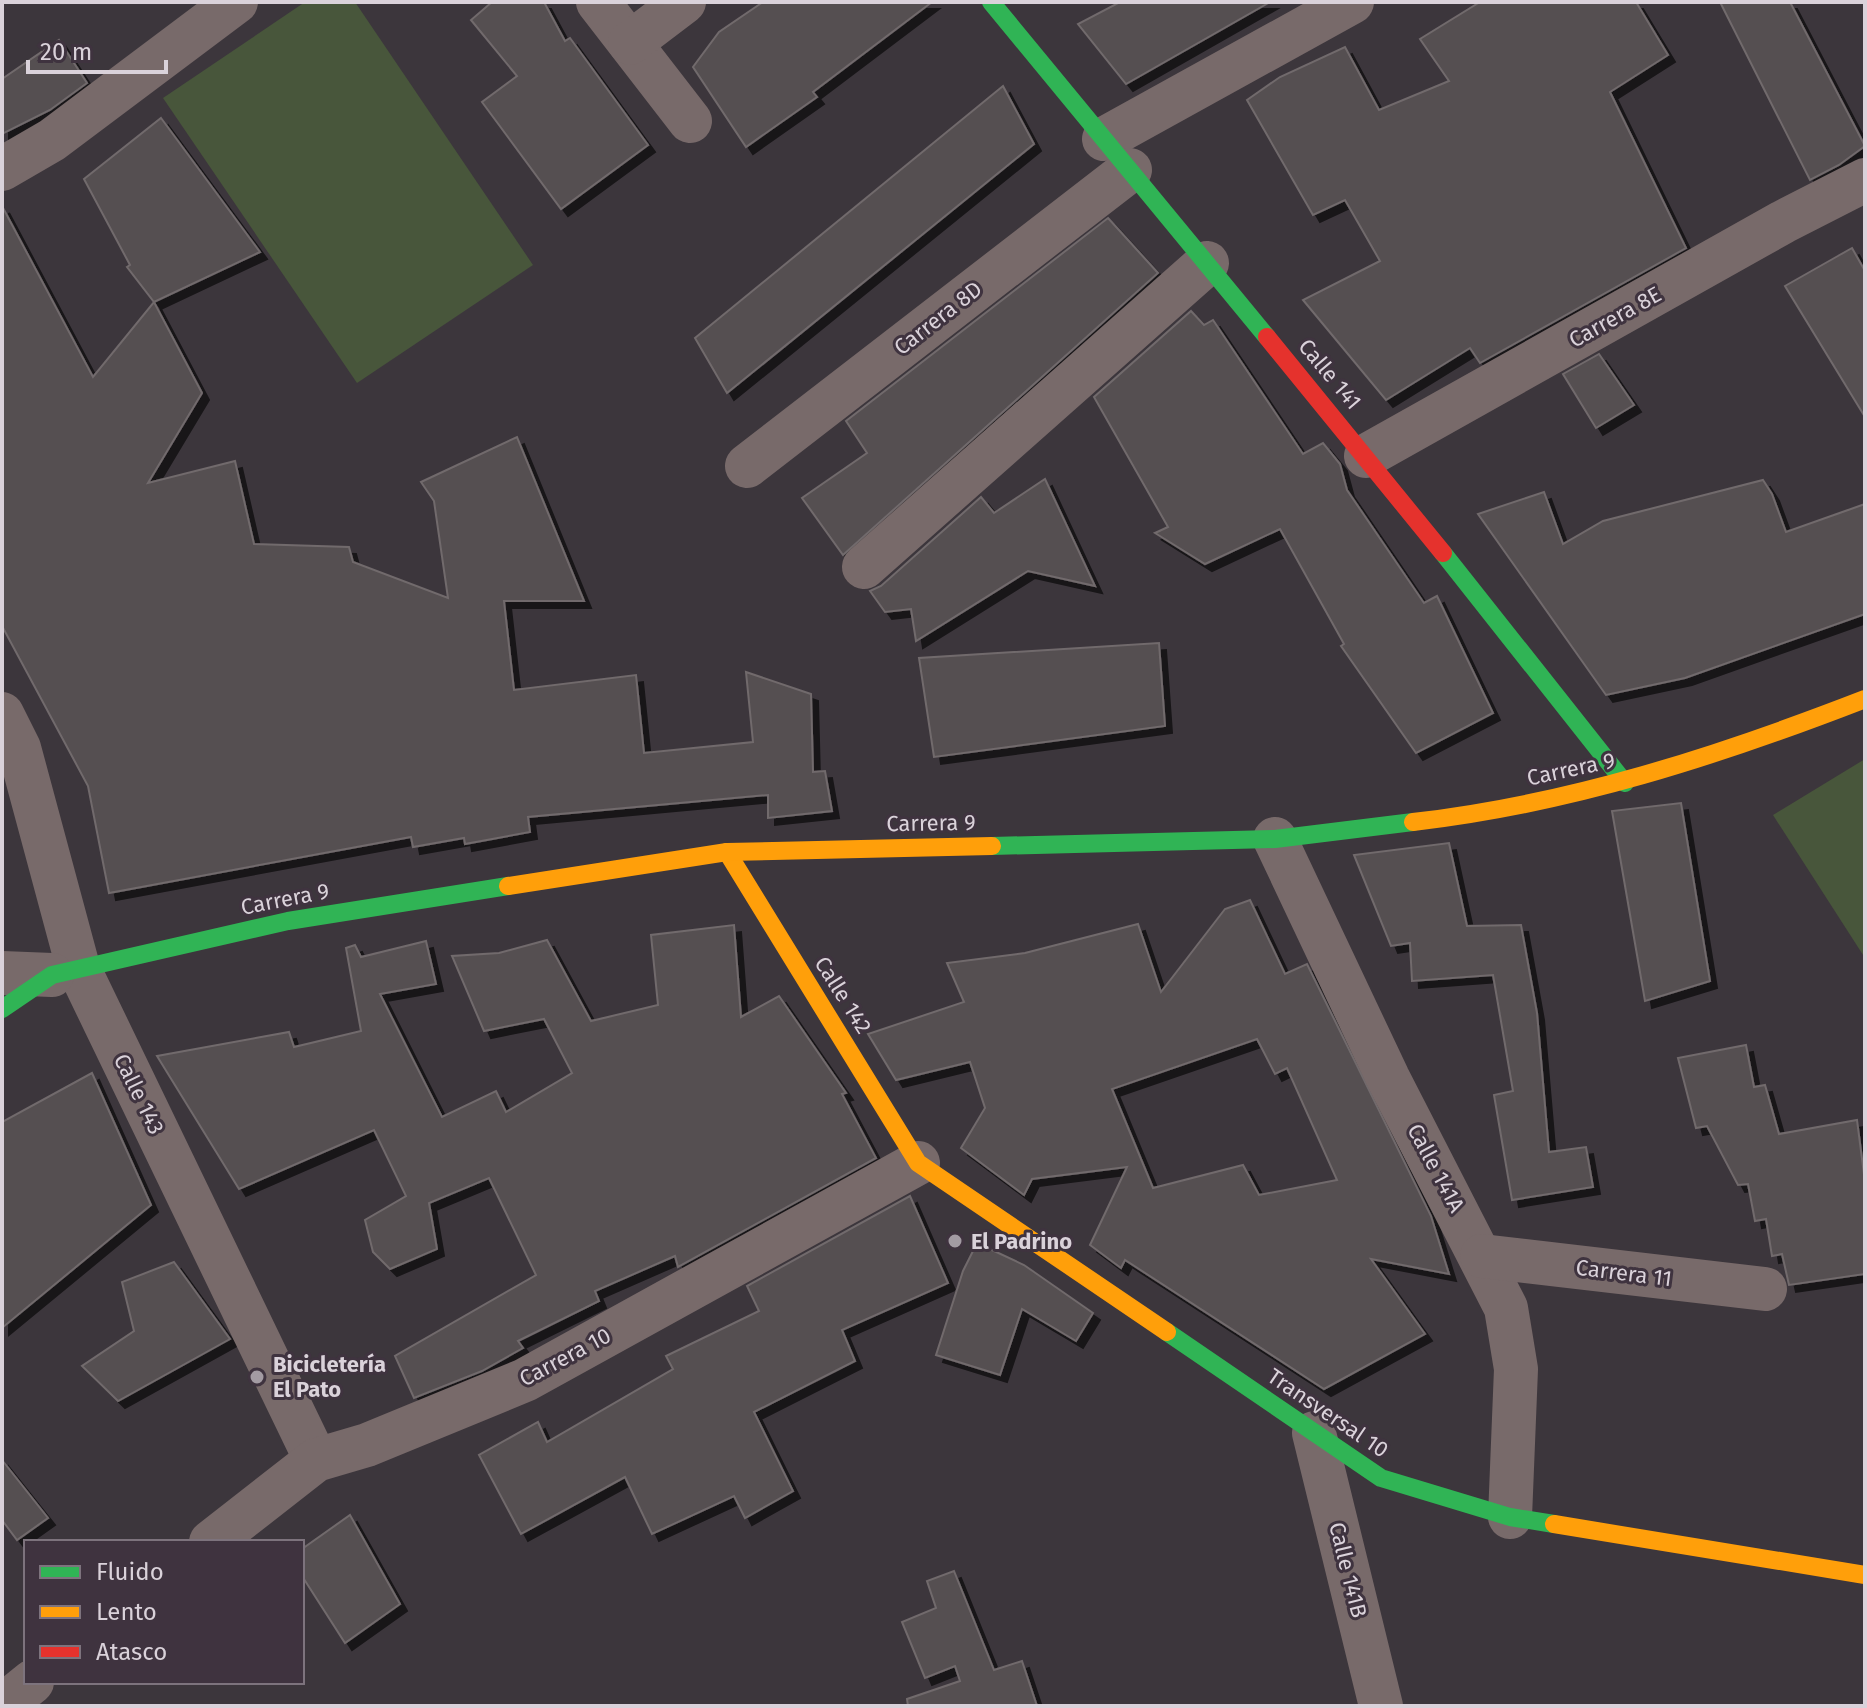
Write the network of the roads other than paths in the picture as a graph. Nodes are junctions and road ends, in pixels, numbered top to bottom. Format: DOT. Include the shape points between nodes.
graph roads {
  1 [pos="236,2"];
  2 [pos="598,2"];
  3 [pos="684,2"];
  4 [pos="991,2"];
  5 [pos="1352,2"];
  6 [pos="630,43"];
  7 [pos="690,121"];
  8 [pos="1117,154"];
  9 [pos="2,169"];
  10 [pos="1865,180"];
  11 [pos="1207,263"];
  12 [pos="1366,456"];
  13 [pos="747,466"];
  14 [pos="864,567"];
  15 [pos="1865,699"];
  16 [pos="2,714"];
  17 [pos="1625,783"];
  18 [pos="1275,839"];
  19 [pos="727,852"];
  20 [pos="65,971"];
  21 [pos="2,973"];
  22 [pos="2,1009"];
  23 [pos="918,1163"];
  24 [pos="1482,1256"];
  25 [pos="1765,1289"];
  26 [pos="1314,1433"];
  27 [pos="316,1460"];
  28 [pos="1510,1517"];
  29 [pos="214,1540"];
  30 [pos="1865,1575"];
  31 [pos="30,1684"];
  32 [pos="2,1706"];
  33 [pos="1381,1706"];
  1 -- 9 [label="street" via="52,140"];
  2 -- 6 [label="street"];
  3 -- 6 [label="street"];
  4 -- 8 [label="street, Calle 141"];
  5 -- 8 [label="street, Carrera 8D"];
  6 -- 7 [label="street"];
  8 -- 11 [label="street, Calle 141"];
  8 -- 13 [label="street, Carrera 8D"];
  10 -- 12 [label="street, Carrera 8E"];
  11 -- 12 [label="street, Calle 141"];
  11 -- 14 [label="street"];
  12 -- 17 [label="street, Calle 141"];
  15 -- 17 [label="street, Carrera 9" via="1739,748"];
  16 -- 20 [label="street, Calle 143" via="19,748"];
  17 -- 18 [label="street, Carrera 9" via="1450,818"];
  18 -- 19 [label="street, Carrera 9"];
  18 -- 24 [label="street, Calle 141A" via="1388,1078"];
  19 -- 20 [label="street, Carrera 9" via="288,921"];
  19 -- 23 [label="street, Calle 142"];
  20 -- 21 [label="street"];
  20 -- 22 [label="street, Carrera 9"];
  20 -- 27 [label="street, Calle 143"];
  23 -- 26 [label="street, Transversal 10"];
  23 -- 27 [label="street, Carrera 10" via="525,1380 367,1445"];
  24 -- 25 [label="street, Carrera 11"];
  24 -- 28 [label="street, Calle 141A" via="1506,1308 1516,1369"];
  26 -- 28 [label="street, Transversal 10" via="1381,1478"];
  26 -- 33 [label="street, Calle 141B"];
  27 -- 29 [label="street, Carrera 10"];
  28 -- 30 [label="street, Transversal 10"];
  31 -- 32 [label="street"];
}
